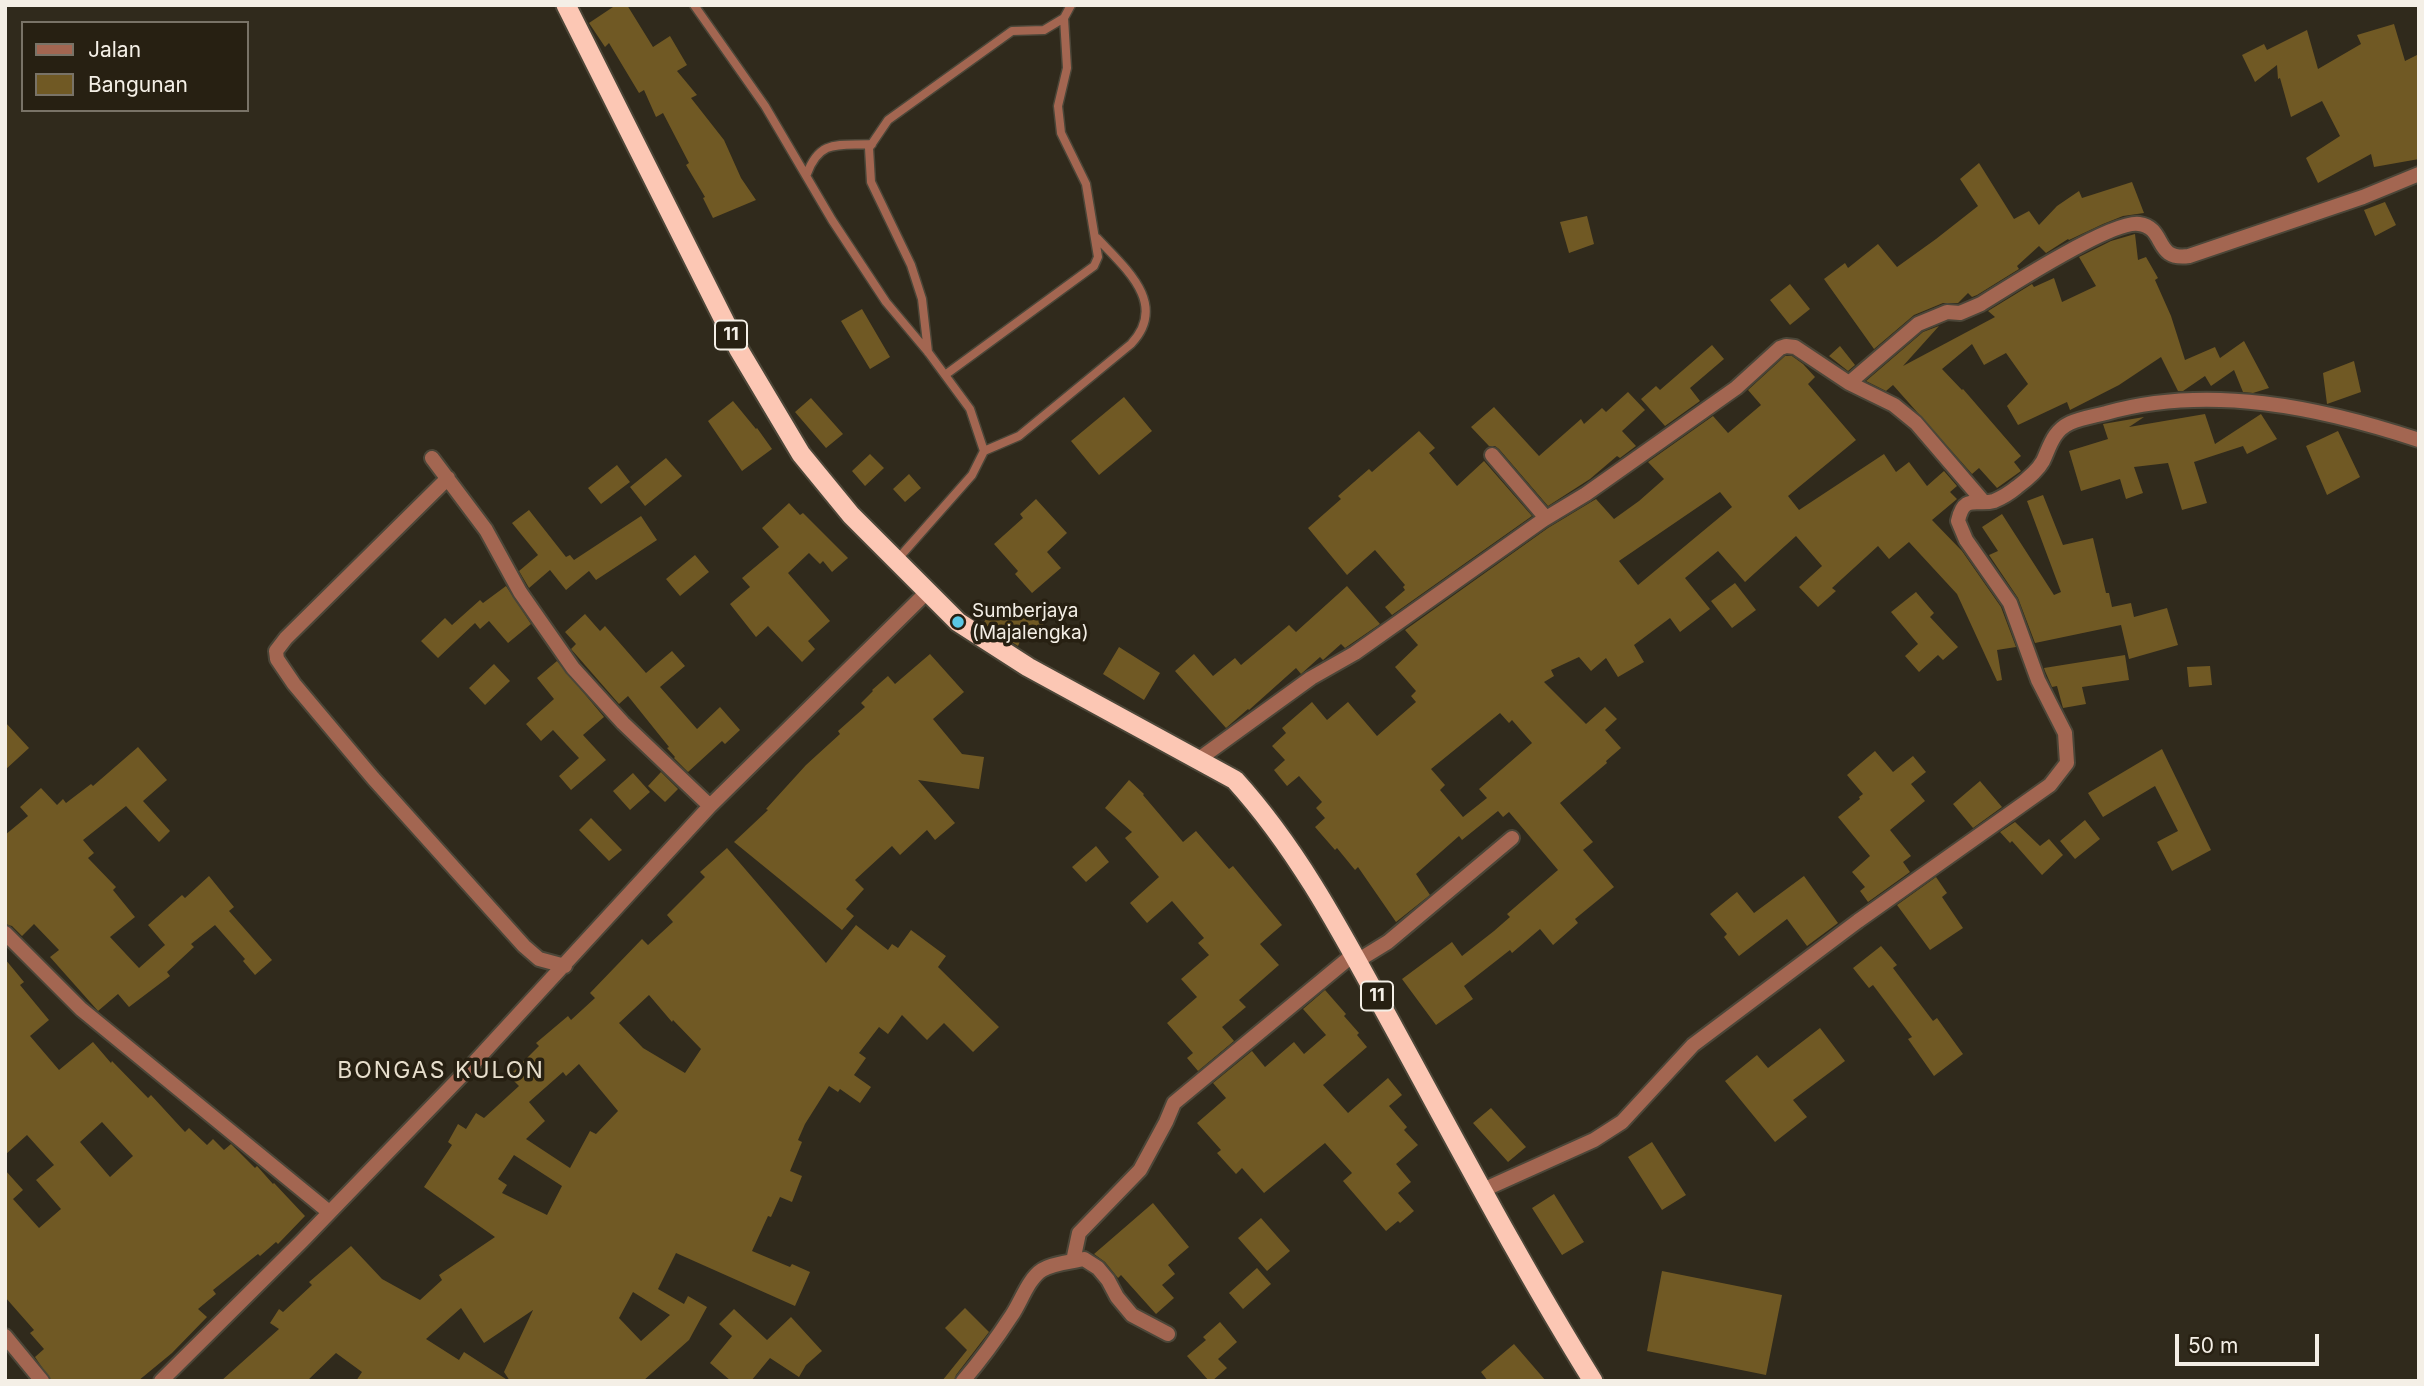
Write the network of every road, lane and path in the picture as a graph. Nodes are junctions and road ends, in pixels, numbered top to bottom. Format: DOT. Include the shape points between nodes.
graph roads {
  1 [pos="566,5"];
  2 [pos="694,5"];
  3 [pos="1071,5"];
  4 [pos="1064,19"];
  5 [pos="872,144"];
  6 [pos="807,174"];
  7 [pos="2419,174"];
  8 [pos="1096,236"];
  9 [pos="928,352"];
  10 [pos="946,375"];
  11 [pos="1849,383"];
  12 [pos="2419,439"];
  13 [pos="984,451"];
  14 [pos="1492,455"];
  15 [pos="432,457"];
  16 [pos="448,478"];
  17 [pos="1982,500"];
  18 [pos="1546,518"];
  19 [pos="895,561"];
  20 [pos="927,592"];
  21 [pos="1199,759"];
  22 [pos="710,806"];
  23 [pos="1512,838"];
  24 [pos="5,933"];
  25 [pos="1355,958"];
  26 [pos="565,966"];
  27 [pos="1483,1191"];
  28 [pos="329,1212"];
  29 [pos="1073,1261"];
  30 [pos="1168,1334"];
  31 [pos="5,1336"];
  32 [pos="163,1380"];
  33 [pos="42,1381"];
  34 [pos="963,1381"];
  35 [pos="1593,1381"];
  1 -- 19 [label="highway, 11" via="739,350 818,476"];
  2 -- 6 [label="lane"];
  3 -- 4 [label="lane"];
  4 -- 5 [label="lane" via="1044,30 1012,31 888,120"];
  4 -- 8 [label="lane" via="1067,68 1058,106 1061,133 1086,184"];
  5 -- 6 [label="lane" via="840,144 822,151 812,159"];
  5 -- 9 [label="lane" via="871,181 911,265 922,299"];
  6 -- 9 [label="lane" via="886,302"];
  7 -- 11 [label="street" via="2189,256 2172,256 2152,229 2129,224 1981,304 1927,320"];
  8 -- 10 [label="lane" via="1094,266"];
  8 -- 13 [label="lane" via="1147,302 1143,331 1019,436"];
  9 -- 10 [label="lane"];
  10 -- 13 [label="lane" via="970,409"];
  11 -- 17 [label="street" via="1894,405 1916,423"];
  11 -- 18 [label="street" via="1795,347 1780,348 1736,388"];
  12 -- 17 [label="street" via="2363,421 2250,400 2137,406 2069,423 2056,433 2040,465 2017,487 1992,502"];
  13 -- 19 [label="lane" via="972,475"];
  14 -- 18 [label="street"];
  15 -- 16 [label="street"];
  16 -- 22 [label="street" via="573,668"];
  16 -- 26 [label="street" via="286,638 276,651 277,659 381,788 524,946 538,959"];
  17 -- 27 [label="street" via="1963,507 1958,521 2010,603 2038,680 2065,733 2067,763 2050,785 1693,1045 1622,1122 1594,1140"];
  18 -- 21 [label="street"];
  19 -- 20 [label="highway, 11"];
  20 -- 21 [label="highway, 11" via="958,622 1028,667"];
  20 -- 22 [label="street"];
  21 -- 25 [label="highway, 11" via="1236,780 1261,809 1292,851"];
  22 -- 26 [label="street"];
  23 -- 25 [label="street" via="1388,942"];
  24 -- 28 [label="street" via="81,1009"];
  25 -- 27 [label="highway, 11"];
  25 -- 29 [label="street" via="1174,1103 1140,1170 1079,1233"];
  26 -- 28 [label="street"];
  27 -- 35 [label="highway, 11"];
  28 -- 32 [label="street"];
  29 -- 30 [label="street" via="1084,1259 1098,1268 1132,1315"];
  29 -- 34 [label="street" via="1043,1269 1035,1276 1001,1332"];
  31 -- 33 [label="street"];
}
